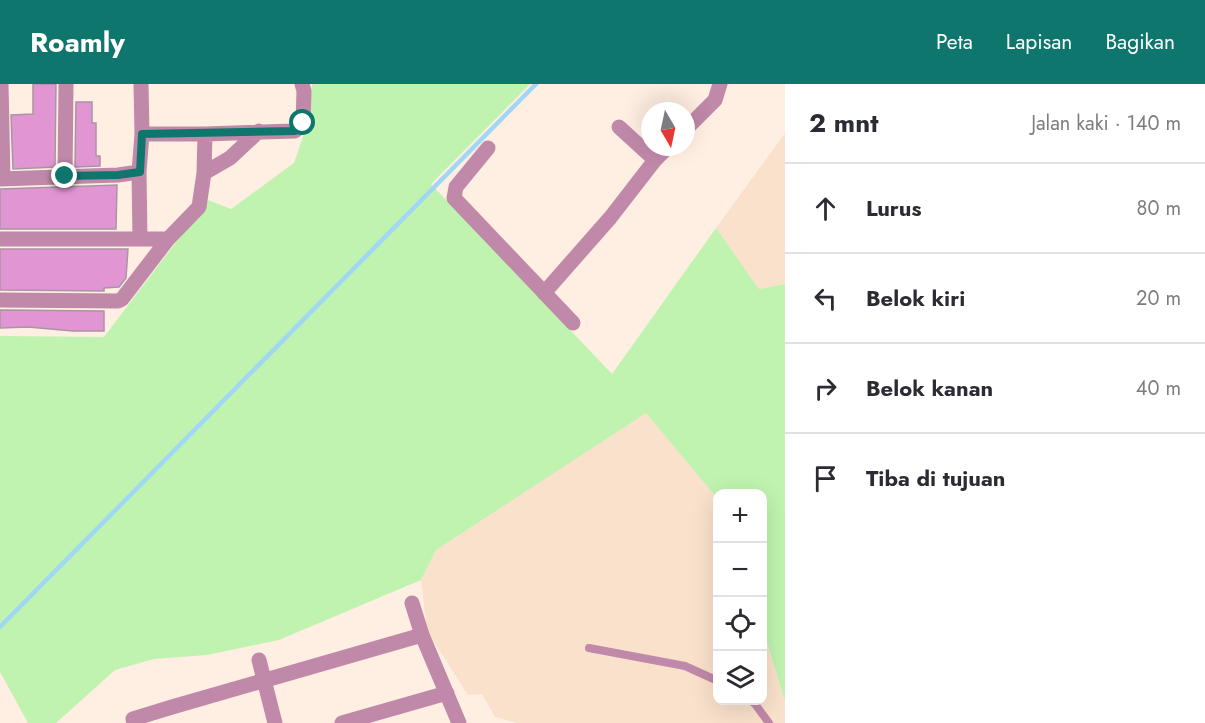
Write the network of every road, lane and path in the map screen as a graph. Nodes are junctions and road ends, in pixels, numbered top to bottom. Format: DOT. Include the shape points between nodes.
graph roads {
  1 [pos="1,84"];
  2 [pos="66,84"];
  3 [pos="141,84"];
  4 [pos="302,84"];
  5 [pos="720,84"];
  6 [pos="695,120"];
  7 [pos="619,127"];
  8 [pos="259,131"];
  9 [pos="142,134"];
  10 [pos="205,134"];
  11 [pos="488,148"];
  12 [pos="659,156"];
  13 [pos="655,160"];
  14 [pos="140,172"];
  15 [pos="204,173"];
  16 [pos="65,176"];
  17 [pos="1,179"];
  18 [pos="0,239"];
  19 [pos="140,239"];
  20 [pos="168,239"];
  21 [pos="544,293"];
  22 [pos="0,300"];
  23 [pos="573,323"];
  24 [pos="412,603"];
  25 [pos="422,635"];
  26 [pos="590,648"];
  27 [pos="259,660"];
  28 [pos="713,679"];
  29 [pos="264,681"];
  30 [pos="447,693"];
  31 [pos="756,705"];
  32 [pos="134,723"];
  33 [pos="275,723"];
  34 [pos="342,723"];
  35 [pos="459,723"];
  36 [pos="769,723"];
  1 -- 17 [label="street"];
  2 -- 16 [label="street"];
  3 -- 9 [label="street"];
  4 -- 8 [label="street" via="303,123 298,129"];
  5 -- 6 [label="street" via="715,100"];
  7 -- 13 [label="street"];
  8 -- 10 [label="street"];
  8 -- 15 [label="street" via="230,158"];
  9 -- 10 [label="street"];
  9 -- 14 [label="street"];
  10 -- 15 [label="street"];
  11 -- 21 [label="street" via="456,187 454,198"];
  12 -- 13 [label="street"];
  13 -- 21 [label="street"];
  14 -- 16 [label="street"];
  14 -- 19 [label="street"];
  15 -- 20 [label="street" via="199,207"];
  16 -- 17 [label="street"];
  18 -- 19 [label="street"];
  19 -- 20 [label="street"];
  20 -- 22 [label="street" via="118,301"];
  21 -- 23 [label="street"];
  24 -- 25 [label="street"];
  25 -- 29 [label="street"];
  25 -- 30 [label="street"];
  26 -- 28 [label="lane" via="685,666"];
  27 -- 29 [label="street"];
  29 -- 32 [label="street" via="133,719"];
  29 -- 33 [label="street"];
  30 -- 34 [label="street"];
  30 -- 35 [label="street"];
  31 -- 36 [label="lane"];
}
